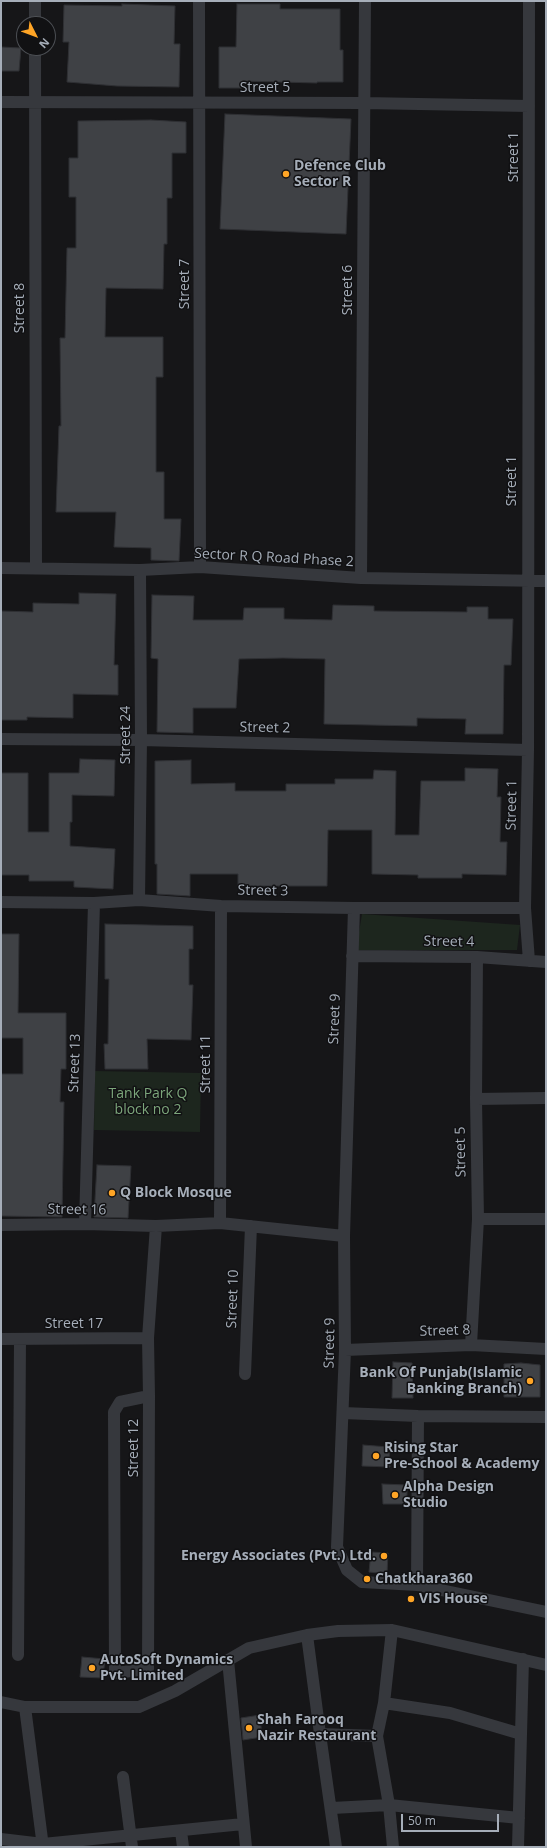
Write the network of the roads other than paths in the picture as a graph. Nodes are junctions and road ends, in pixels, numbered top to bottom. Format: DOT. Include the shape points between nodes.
graph roads {
  1 [pos="35,1"];
  2 [pos="199,1"];
  3 [pos="365,1"];
  4 [pos="529,1"];
  5 [pos="35,16"];
  6 [pos="35,56"];
  7 [pos="1,102"];
  8 [pos="200,103"];
  9 [pos="364,103"];
  10 [pos="35,104"];
  11 [pos="529,106"];
  12 [pos="1,568"];
  13 [pos="36,568"];
  14 [pos="200,568"];
  15 [pos="140,570"];
  16 [pos="360,578"];
  17 [pos="527,580"];
  18 [pos="546,581"];
  19 [pos="1,739"];
  20 [pos="141,740"];
  21 [pos="528,750"];
  22 [pos="139,900"];
  23 [pos="1,902"];
  24 [pos="94,903"];
  25 [pos="222,906"];
  26 [pos="354,908"];
  27 [pos="525,908"];
  28 [pos="352,956"];
  29 [pos="477,958"];
  30 [pos="529,961"];
  31 [pos="546,962"];
  32 [pos="546,1098"];
  33 [pos="476,1099"];
  34 [pos="478,1219"];
  35 [pos="546,1219"];
  36 [pos="220,1223"];
  37 [pos="1,1224"];
  38 [pos="85,1224"];
  39 [pos="156,1226"];
  40 [pos="251,1226"];
  41 [pos="344,1236"];
  42 [pos="148,1338"];
  43 [pos="1,1339"];
  44 [pos="20,1339"];
  45 [pos="471,1345"];
  46 [pos="546,1349"];
  47 [pos="345,1350"];
  48 [pos="245,1374"];
  49 [pos="149,1396"];
  50 [pos="343,1413"];
  51 [pos="418,1416"];
  52 [pos="546,1417"];
  53 [pos="418,1585"];
  54 [pos="546,1612"];
  55 [pos="392,1630"];
  56 [pos="307,1635"];
  57 [pos="18,1655"];
  58 [pos="523,1659"];
  59 [pos="228,1660"];
  60 [pos="546,1664"];
  61 [pos="1,1702"];
  62 [pos="384,1703"];
  63 [pos="25,1707"];
  64 [pos="320,1734"];
  65 [pos="521,1734"];
  66 [pos="377,1736"];
  67 [pos="123,1777"];
  68 [pos="389,1805"];
  69 [pos="332,1808"];
  70 [pos="519,1818"];
  71 [pos="243,1824"];
  72 [pos="181,1831"];
  73 [pos="1,1839"];
  74 [pos="131,1841"];
  75 [pos="43,1845"];
  76 [pos="183,1847"];
  77 [pos="246,1847"];
  78 [pos="336,1847"];
  79 [pos="393,1847"];
  80 [pos="518,1847"];
  1 -- 5 [label="street"];
  2 -- 8 [label="street, Street 7"];
  3 -- 9 [label="street, Street 6"];
  4 -- 11 [label="street, Street 1"];
  6 -- 10 [label="street, Street 8"];
  7 -- 10 [label="street, Street 5"];
  8 -- 9 [label="street, Street 5"];
  8 -- 10 [label="street, Street 5"];
  8 -- 14 [label="street, Street 7"];
  9 -- 11 [label="street, Street 5"];
  9 -- 16 [label="street, Street 6"];
  10 -- 13 [label="street, Street 8"];
  11 -- 17 [label="street, Street 1"];
  12 -- 13 [label="street, Sector R Q Road Phase 2"];
  13 -- 15 [label="street, Sector R Q Road Phase 2"];
  14 -- 15 [label="street, Sector R Q Road Phase 2"];
  14 -- 16 [label="street, Sector R Q Road Phase 2"];
  15 -- 20 [label="street, Street 24"];
  16 -- 17 [label="street, Sector R Q Road Phase 2"];
  17 -- 18 [label="street, Sector R Q Road Phase 2"];
  17 -- 21 [label="street, Street 1"];
  19 -- 20 [label="street, Street 2"];
  20 -- 21 [label="street, Street 2"];
  20 -- 22 [label="street, Street 24"];
  21 -- 27 [label="street, Street 1"];
  22 -- 24 [label="street, Street 3"];
  22 -- 25 [label="street, Street 3"];
  23 -- 24 [label="street, Street 3"];
  24 -- 38 [label="street, Street 13"];
  25 -- 26 [label="street, Street 3"];
  25 -- 36 [label="street, Street 11"];
  26 -- 27 [label="street, Street 3"];
  26 -- 28 [label="street, Street 9"];
  27 -- 30 [label="street, Street 1"];
  28 -- 29 [label="street, Street 4"];
  28 -- 41 [label="street, Street 9"];
  29 -- 30 [label="street, Street 4"];
  29 -- 33 [label="street, Street 5"];
  30 -- 31 [label="street, Street 4"];
  32 -- 33 [label="street"];
  33 -- 34 [label="street, Street 5"];
  34 -- 35 [label="street"];
  34 -- 45 [label="street, Street 5"];
  36 -- 39 [label="street, Street 16"];
  36 -- 40 [label="street, Street 16"];
  37 -- 38 [label="street, Street 16"];
  38 -- 39 [label="street, Street 16"];
  39 -- 42 [label="street, Street 12"];
  40 -- 41 [label="street, Street 16"];
  40 -- 48 [label="street, Street 10"];
  41 -- 47 [label="street, Street 9"];
  42 -- 44 [label="street, Street 17"];
  42 -- 49 [label="street, Street 12"];
  43 -- 44 [label="street, Street 17"];
  44 -- 57 [label="street"];
  45 -- 46 [label="street, Street 8"];
  45 -- 47 [label="street, Street 8"];
  47 -- 50 [label="street, Street 9"];
  49 -- 49 [label="street, Street 12" via="148,1669 115,1673 114,1412 120,1402"];
  50 -- 51 [label="street"];
  50 -- 53 [label="street, Street 9" via="337,1547 347,1570 362,1582"];
  51 -- 52 [label="street"];
  51 -- 53 [label="street"];
  53 -- 54 [label="street, Street 9"];
  55 -- 56 [label="street" via="338,1631"];
  55 -- 58 [label="street"];
  55 -- 62 [label="street"];
  56 -- 59 [label="street" via="249,1648"];
  56 -- 64 [label="street"];
  58 -- 60 [label="street"];
  58 -- 65 [label="street"];
  59 -- 63 [label="street" via="182,1687 139,1707"];
  59 -- 71 [label="street"];
  61 -- 63 [label="street"];
  62 -- 65 [label="street" via="450,1713"];
  62 -- 66 [label="street"];
  63 -- 75 [label="street"];
  64 -- 66 [label="street"];
  64 -- 69 [label="street"];
  65 -- 70 [label="street"];
  66 -- 68 [label="street"];
  67 -- 74 [label="street"];
  68 -- 69 [label="street"];
  68 -- 70 [label="street"];
  68 -- 79 [label="street"];
  69 -- 78 [label="street"];
  70 -- 80 [label="street"];
  71 -- 72 [label="street"];
  71 -- 77 [label="street"];
  72 -- 74 [label="street"];
  72 -- 76 [label="street"];
  73 -- 75 [label="street"];
  74 -- 75 [label="street"];
}
